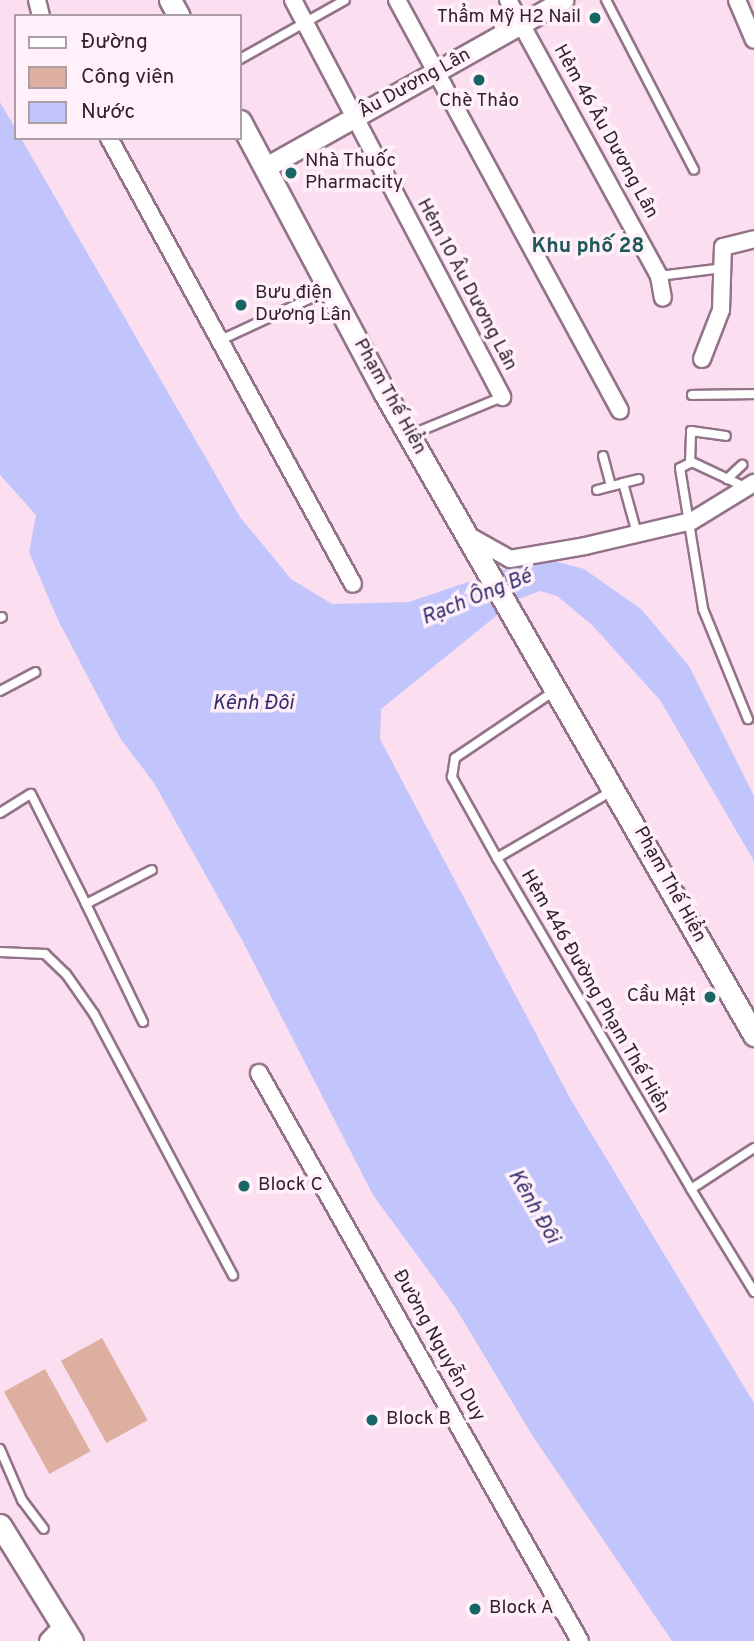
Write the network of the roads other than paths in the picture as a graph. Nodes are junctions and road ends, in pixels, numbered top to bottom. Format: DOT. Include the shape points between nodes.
graph roads {
  1 [pos="293,0"];
  2 [pos="345,0"];
  3 [pos="397,0"];
  4 [pos="508,0"];
  5 [pos="563,0"];
  6 [pos="606,0"];
  7 [pos="737,0"];
  8 [pos="305,23"];
  9 [pos="522,25"];
  10 [pos="754,40"];
  11 [pos="242,58"];
  12 [pos="439,71"];
  13 [pos="354,118"];
  14 [pos="242,125"];
  15 [pos="109,140"];
  16 [pos="266,167"];
  17 [pos="694,170"];
  18 [pos="754,239"];
  19 [pos="724,268"];
  20 [pos="659,276"];
  21 [pos="330,289"];
  22 [pos="663,298"];
  23 [pos="223,339"];
  24 [pos="702,359"];
  25 [pos="754,394"];
  26 [pos="692,395"];
  27 [pos="502,397"];
  28 [pos="620,410"];
  29 [pos="410,435"];
  30 [pos="726,436"];
  31 [pos="603,457"];
  32 [pos="690,463"];
  33 [pos="742,465"];
  34 [pos="639,479"];
  35 [pos="727,479"];
  36 [pos="623,482"];
  37 [pos="750,485"];
  38 [pos="611,486"];
  39 [pos="597,490"];
  40 [pos="692,521"];
  41 [pos="636,530"];
  42 [pos="471,537"];
  43 [pos="353,584"];
  44 [pos="35,672"];
  45 [pos="558,689"];
  46 [pos="0,691"];
  47 [pos="748,719"];
  48 [pos="615,790"];
  49 [pos="0,813"];
  50 [pos="497,858"];
  51 [pos="152,870"];
  52 [pos="86,904"];
  53 [pos="0,951"];
  54 [pos="143,1022"];
  55 [pos="754,1035"];
  56 [pos="260,1073"];
  57 [pos="754,1148"];
  58 [pos="691,1189"];
  59 [pos="233,1275"];
  60 [pos="754,1292"];
  61 [pos="0,1449"];
  62 [pos="0,1525"];
  63 [pos="44,1529"];
  64 [pos="61,1636"];
  65 [pos="579,1641"];
  1 -- 8 [label="street, Hẻm 10 Âu Dương Lân"];
  2 -- 8 [label="lane"];
  3 -- 12 [label="street"];
  4 -- 9 [label="street, Hẻm 46 Âu Dương Lân"];
  5 -- 9 [label="street, Âu Dương Lân"];
  6 -- 17 [label="lane"];
  7 -- 10 [label="street"];
  8 -- 11 [label="lane"];
  8 -- 13 [label="street, Hẻm 10 Âu Dương Lân"];
  9 -- 12 [label="street, Âu Dương Lân"];
  9 -- 20 [label="street, Hẻm 46 Âu Dương Lân"];
  12 -- 13 [label="street, Âu Dương Lân"];
  12 -- 28 [label="street"];
  13 -- 16 [label="street, Âu Dương Lân"];
  13 -- 27 [label="street, Hẻm 10 Âu Dương Lân"];
  14 -- 16 [label="main road, Phạm Thế Hiển"];
  15 -- 23 [label="street"];
  16 -- 21 [label="main road, Phạm Thế Hiển"];
  18 -- 19 [label="street" via="723,247"];
  19 -- 20 [label="lane"];
  19 -- 24 [label="street" via="721,310"];
  20 -- 22 [label="street, Hẻm 46 Âu Dương Lân"];
  21 -- 23 [label="lane"];
  21 -- 29 [label="main road, Phạm Thế Hiển"];
  23 -- 43 [label="street"];
  25 -- 26 [label="lane"];
  27 -- 29 [label="lane"];
  29 -- 42 [label="main road, Phạm Thế Hiển"];
  30 -- 32 [label="lane" via="691,431"];
  31 -- 38 [label="lane"];
  32 -- 35 [label="lane"];
  32 -- 40 [label="lane" via="680,468"];
  33 -- 35 [label="lane"];
  34 -- 36 [label="lane"];
  35 -- 37 [label="lane"];
  36 -- 38 [label="lane"];
  36 -- 41 [label="lane"];
  37 -- 40 [label="street"];
  38 -- 39 [label="lane"];
  40 -- 41 [label="street"];
  40 -- 47 [label="lane" via="703,609"];
  41 -- 42 [label="street" via="510,559"];
  42 -- 45 [label="main road, Phạm Thế Hiển"];
  44 -- 46 [label="lane"];
  45 -- 48 [label="main road, Phạm Thế Hiển"];
  45 -- 50 [label="lane" via="455,758 452,777"];
  48 -- 50 [label="lane, Hẻm 446 Đường Phạm Thế Hiển"];
  48 -- 55 [label="main road, Phạm Thế Hiển"];
  49 -- 52 [label="lane" via="31,794"];
  50 -- 58 [label="lane, Hẻm 446 Đường Phạm Thế Hiển"];
  51 -- 52 [label="lane"];
  52 -- 54 [label="lane"];
  53 -- 59 [label="lane" via="45,954 66,974 94,1014"];
  56 -- 65 [label="street, Đường Nguyễn Duy"];
  57 -- 58 [label="lane"];
  58 -- 60 [label="lane, Hẻm 446 Đường Phạm Thế Hiển"];
  61 -- 63 [label="lane" via="22,1500"];
  62 -- 64 [label="main road"];
}
